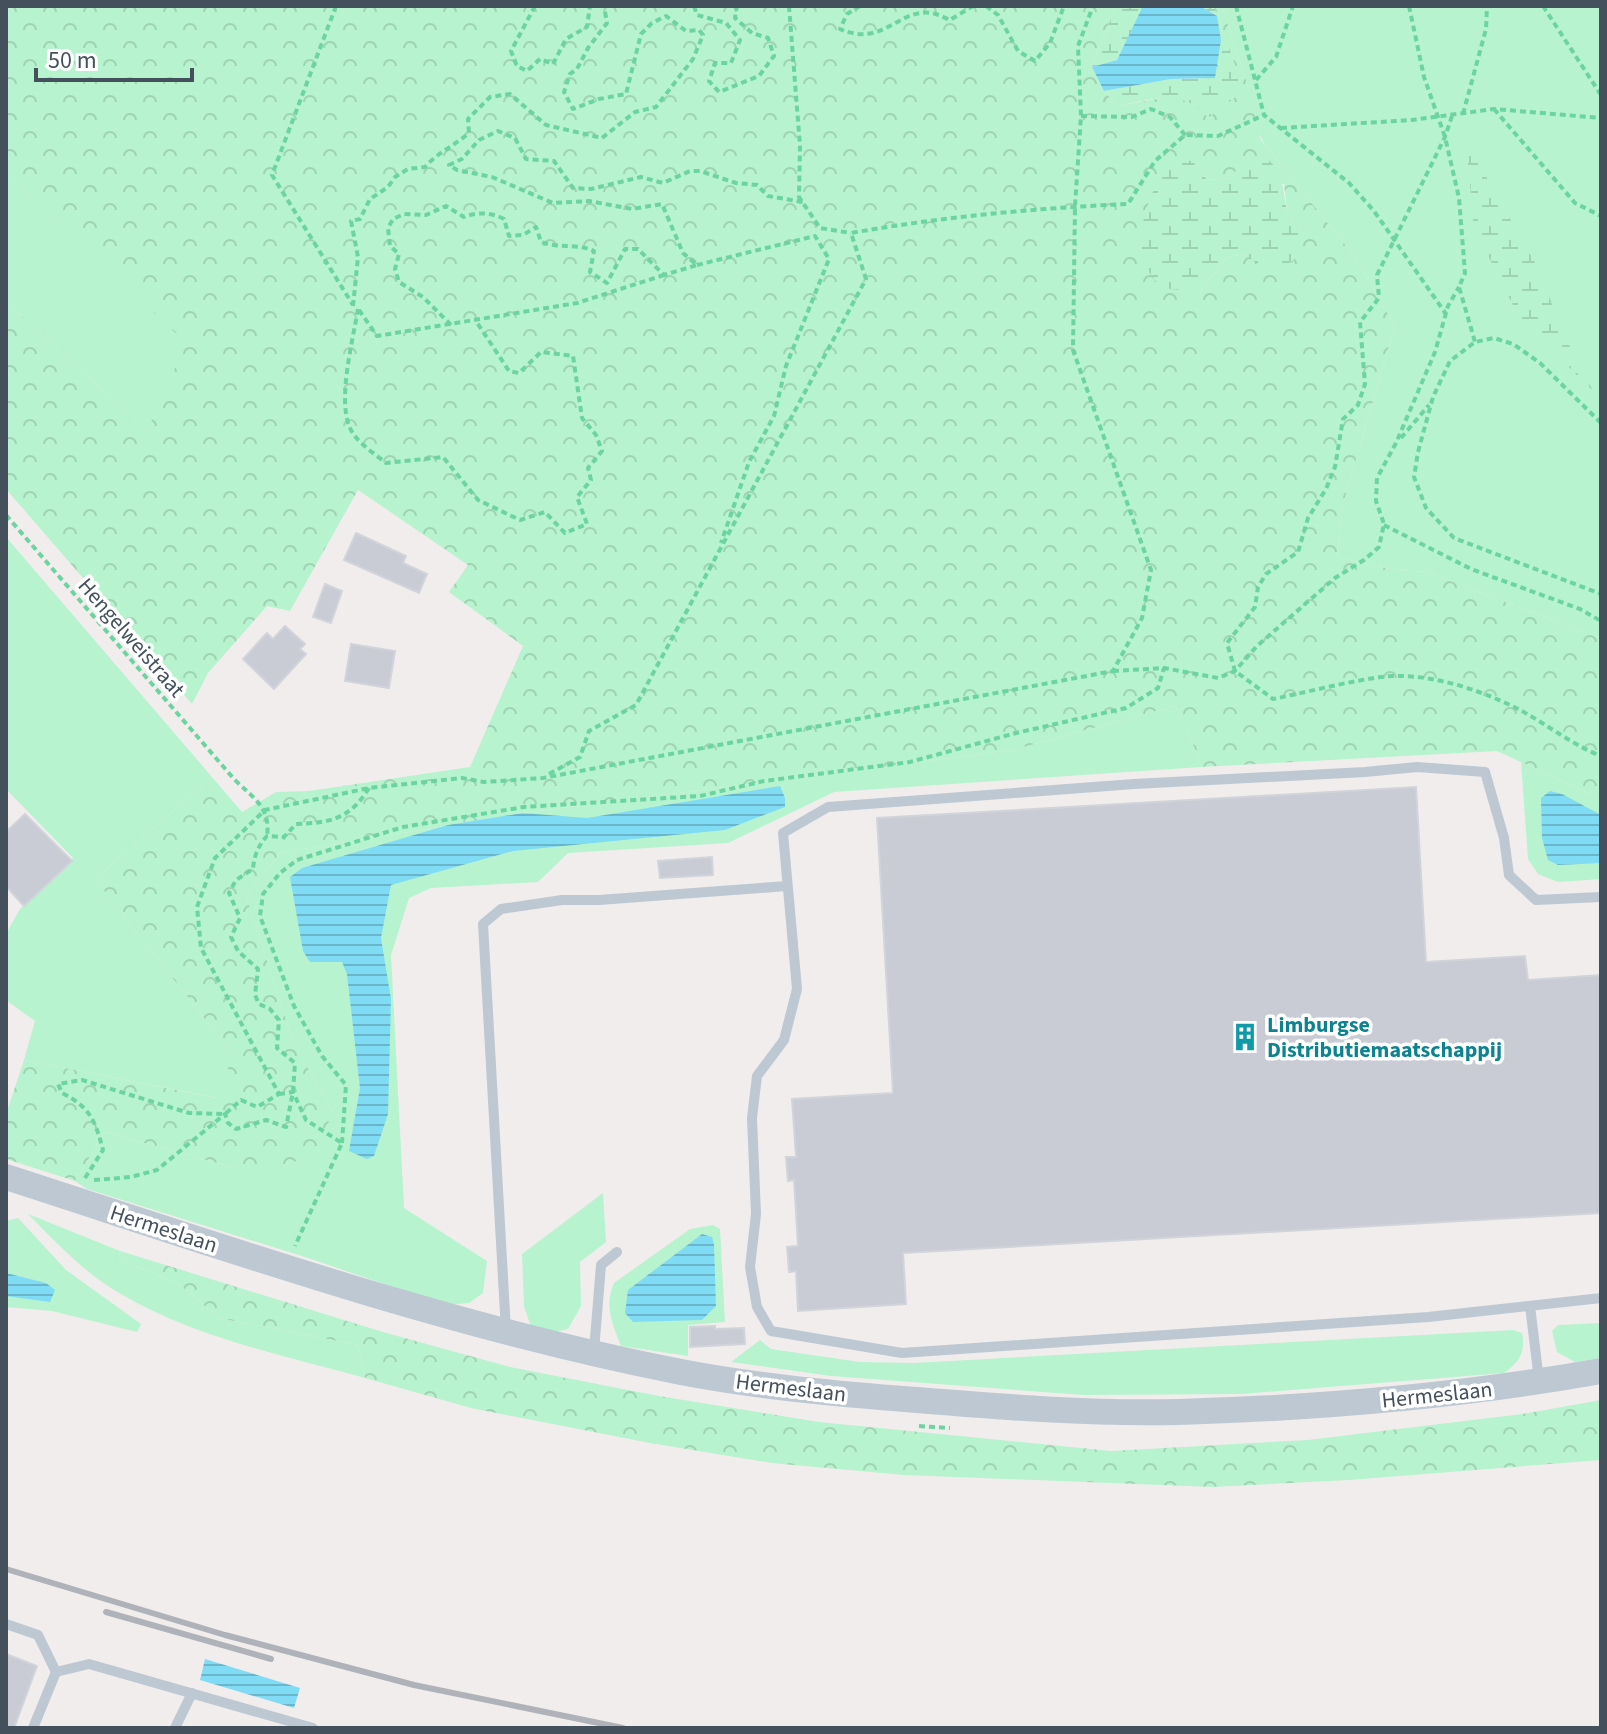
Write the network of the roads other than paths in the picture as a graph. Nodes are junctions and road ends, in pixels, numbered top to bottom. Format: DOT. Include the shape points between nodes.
graph roads {
  1 [pos="787,886"];
  2 [pos="1601,897"];
  3 [pos="6,1177"];
  4 [pos="617,1252"];
  5 [pos="1601,1298"];
  6 [pos="1530,1306"];
  7 [pos="506,1331"];
  8 [pos="594,1353"];
  9 [pos="1601,1371"];
  10 [pos="1539,1382"];
  11 [pos="6,1624"];
  12 [pos="56,1672"];
  13 [pos="192,1693"];
  14 [pos="33,1728"];
  15 [pos="175,1728"];
  16 [pos="313,1728"];
  1 -- 2 [label="lane" via="783,833 828,807 1417,767 1485,772 1509,875 1536,900"];
  1 -- 6 [label="lane" via="797,989 784,1040 757,1076 752,1118 756,1214 750,1267 757,1307 771,1331 902,1353"];
  1 -- 7 [label="lane" via="562,900 501,909 483,924"];
  3 -- 7 [label="street, Hermeslaan" via="390,1301"];
  4 -- 8 [label="lane" via="601,1265"];
  5 -- 6 [label="lane"];
  6 -- 10 [label="lane"];
  7 -- 8 [label="street, Hermeslaan"];
  8 -- 10 [label="street, Hermeslaan" via="685,1373 834,1393 1123,1412 1398,1399"];
  9 -- 10 [label="street, Hermeslaan"];
  11 -- 12 [label="lane" via="38,1635"];
  12 -- 13 [label="lane" via="89,1664"];
  12 -- 14 [label="lane"];
  13 -- 15 [label="lane"];
  13 -- 16 [label="lane"];
}
